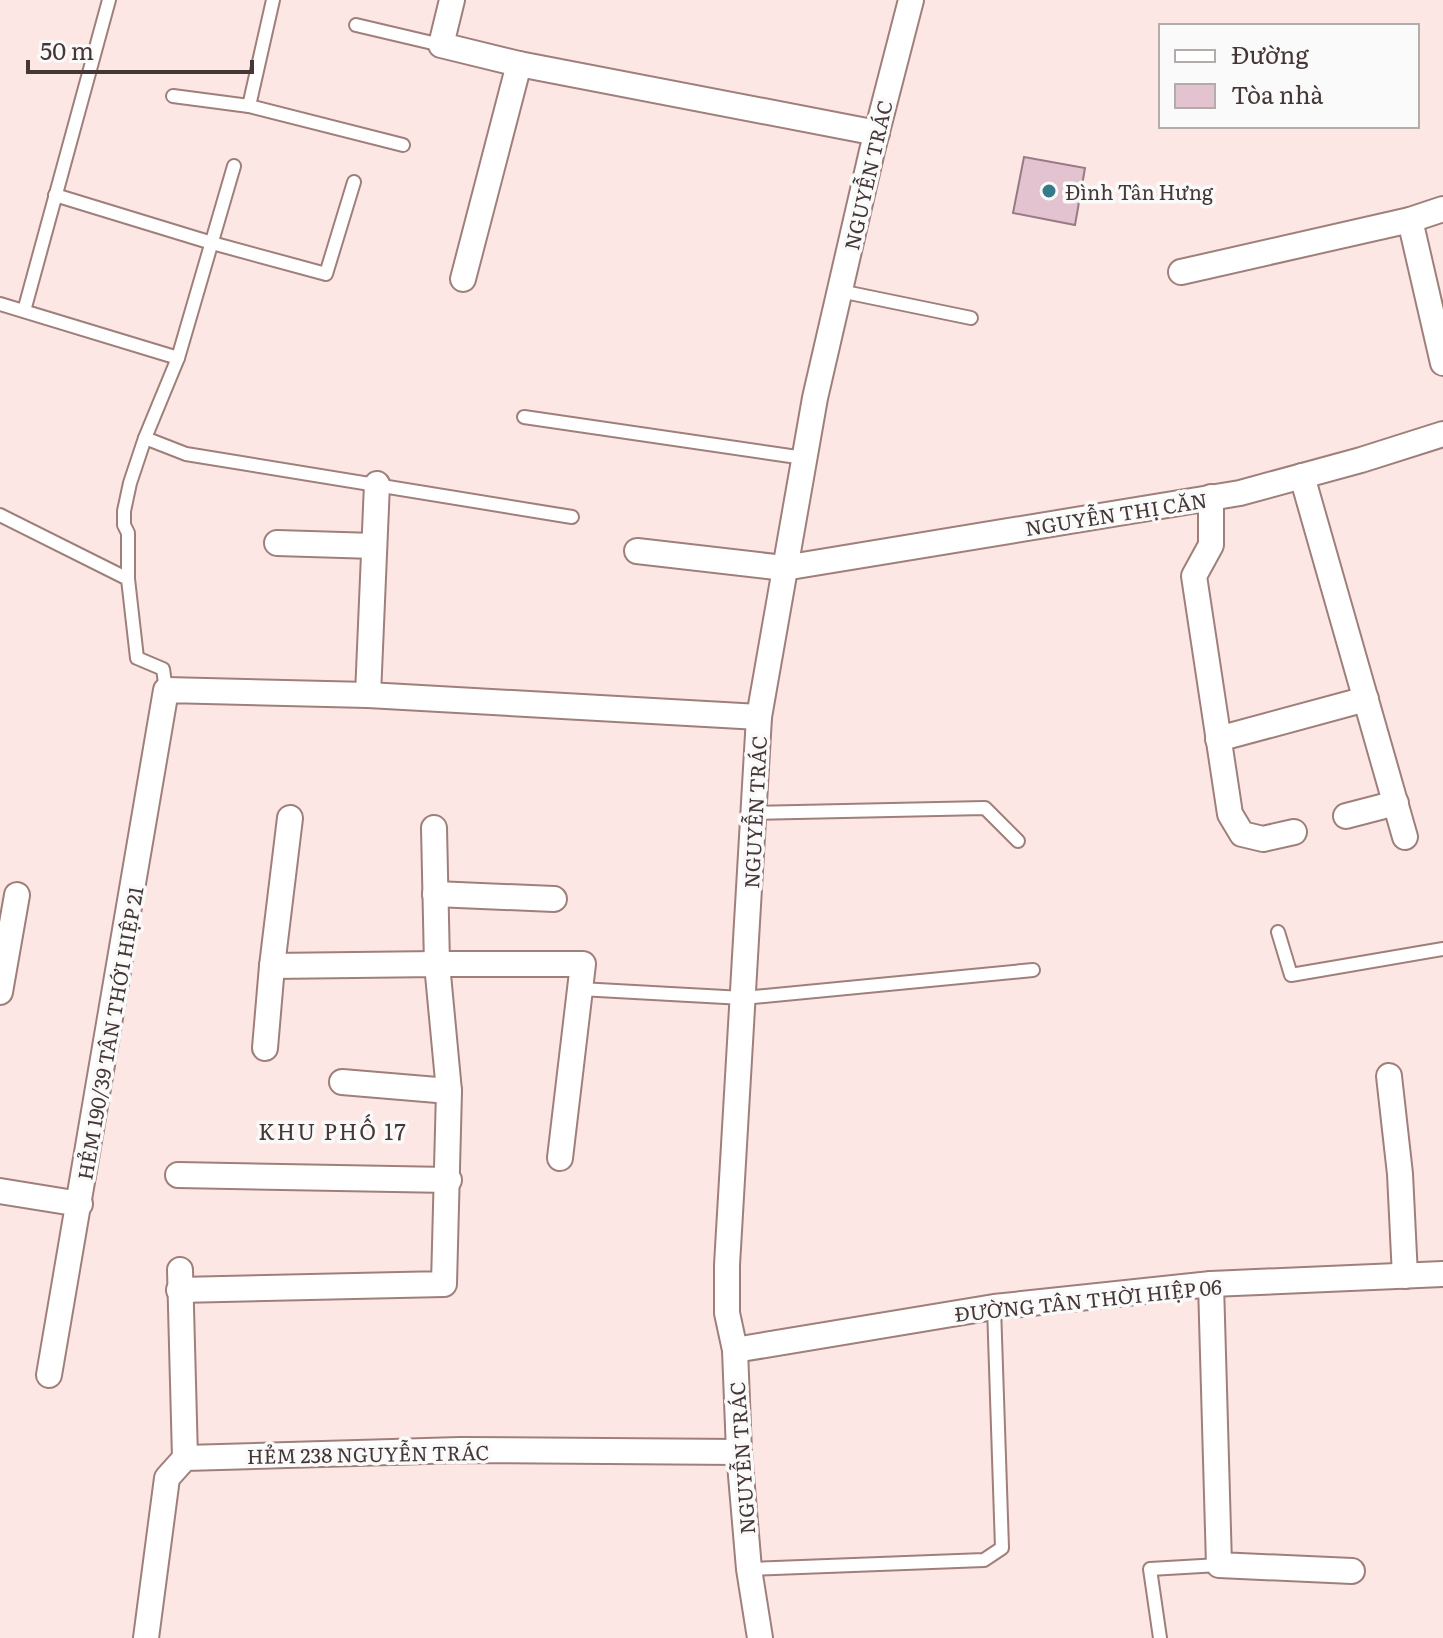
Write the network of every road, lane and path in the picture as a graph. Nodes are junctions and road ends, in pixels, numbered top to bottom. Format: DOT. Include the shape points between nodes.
graph roads {
  1 [pos="109,0"];
  2 [pos="273,0"];
  3 [pos="452,0"];
  4 [pos="911,0"];
  5 [pos="356,25"];
  6 [pos="441,45"];
  7 [pos="519,64"];
  8 [pos="173,96"];
  9 [pos="249,106"];
  10 [pos="877,133"];
  11 [pos="403,145"];
  12 [pos="234,166"];
  13 [pos="354,182"];
  14 [pos="55,195"];
  15 [pos="1443,209"];
  16 [pos="1410,220"];
  17 [pos="212,243"];
  18 [pos="1181,272"];
  19 [pos="463,279"];
  20 [pos="840,291"];
  21 [pos="0,304"];
  22 [pos="24,311"];
  23 [pos="971,318"];
  24 [pos="178,358"];
  25 [pos="1443,363"];
  26 [pos="524,417"];
  27 [pos="1443,434"];
  28 [pos="145,438"];
  29 [pos="804,458"];
  30 [pos="1302,476"];
  31 [pos="377,484"];
  32 [pos="1211,497"];
  33 [pos="0,515"];
  34 [pos="572,517"];
  35 [pos="277,543"];
  36 [pos="374,546"];
  37 [pos="637,551"];
  38 [pos="784,568"];
  39 [pos="128,579"];
  40 [pos="166,690"];
  41 [pos="368,695"];
  42 [pos="1366,699"];
  43 [pos="759,717"];
  44 [pos="1218,739"];
  45 [pos="1396,803"];
  46 [pos="755,813"];
  47 [pos="1346,816"];
  48 [pos="290,818"];
  49 [pos="434,828"];
  50 [pos="1294,832"];
  51 [pos="1405,837"];
  52 [pos="1018,841"];
  53 [pos="435,894"];
  54 [pos="17,895"];
  55 [pos="554,899"];
  56 [pos="1278,932"];
  57 [pos="1443,949"];
  58 [pos="437,964"];
  59 [pos="272,966"];
  60 [pos="1033,970"];
  61 [pos="580,989"];
  62 [pos="0,992"];
  63 [pos="743,998"];
  64 [pos="265,1048"];
  65 [pos="1389,1076"];
  66 [pos="342,1082"];
  67 [pos="449,1091"];
  68 [pos="560,1158"];
  69 [pos="178,1175"];
  70 [pos="449,1180"];
  71 [pos="0,1191"];
  72 [pos="80,1204"];
  73 [pos="1443,1274"];
  74 [pos="1405,1276"];
  75 [pos="1211,1284"];
  76 [pos="994,1307"];
  77 [pos="735,1350"];
  78 [pos="49,1375"];
  79 [pos="739,1452"];
  80 [pos="185,1458"];
  81 [pos="1219,1565"];
  82 [pos="749,1569"];
  83 [pos="1352,1571"];
  84 [pos="146,1638"];
  85 [pos="760,1638"];
  86 [pos="1160,1638"];
  1 -- 14 [label="lane"];
  2 -- 9 [label="lane"];
  3 -- 6 [label="street"];
  4 -- 10 [label="street, NGUYỄN TRÁC"];
  5 -- 6 [label="lane"];
  6 -- 7 [label="street"];
  7 -- 10 [label="street"];
  7 -- 19 [label="street"];
  8 -- 9 [label="lane"];
  9 -- 11 [label="lane"];
  10 -- 20 [label="street, NGUYỄN TRÁC"];
  12 -- 17 [label="lane"];
  13 -- 17 [label="lane" via="326,274"];
  14 -- 17 [label="lane"];
  14 -- 22 [label="lane"];
  15 -- 16 [label="street"];
  16 -- 18 [label="street"];
  16 -- 25 [label="street"];
  17 -- 24 [label="lane"];
  20 -- 23 [label="lane"];
  20 -- 29 [label="street, NGUYỄN TRÁC"];
  21 -- 22 [label="lane"];
  22 -- 24 [label="lane"];
  24 -- 28 [label="lane"];
  26 -- 29 [label="lane"];
  27 -- 30 [label="street, NGUYỄN THỊ CĂN"];
  28 -- 31 [label="lane" via="186,454"];
  28 -- 39 [label="lane" via="124,511"];
  29 -- 38 [label="street, NGUYỄN TRÁC"];
  30 -- 32 [label="street, NGUYỄN THỊ CĂN"];
  30 -- 42 [label="street"];
  31 -- 34 [label="lane"];
  31 -- 36 [label="street"];
  32 -- 38 [label="street, NGUYỄN THỊ CĂN"];
  32 -- 44 [label="street" via="1211,545 1194,576"];
  33 -- 39 [label="lane"];
  35 -- 36 [label="street"];
  36 -- 41 [label="street"];
  37 -- 38 [label="street, NGUYỄN THỊ CĂN"];
  38 -- 43 [label="street, NGUYỄN TRÁC"];
  39 -- 40 [label="lane" via="137,658 163,669"];
  40 -- 41 [label="street"];
  40 -- 72 [label="street, HẺM 190/39 TÂN THỚI HIỆP 21"];
  41 -- 43 [label="street"];
  42 -- 44 [label="street"];
  42 -- 45 [label="street"];
  43 -- 46 [label="street, NGUYỄN TRÁC"];
  44 -- 50 [label="street" via="1230,814 1242,834 1263,839"];
  45 -- 47 [label="street"];
  45 -- 51 [label="street"];
  46 -- 52 [label="lane" via="985,808"];
  46 -- 63 [label="street, NGUYỄN TRÁC"];
  48 -- 59 [label="street"];
  49 -- 53 [label="street"];
  53 -- 55 [label="street"];
  53 -- 58 [label="street"];
  54 -- 62 [label="street"];
  56 -- 57 [label="lane" via="1291,975"];
  58 -- 59 [label="street"];
  58 -- 61 [label="street" via="583,964"];
  58 -- 67 [label="street"];
  59 -- 64 [label="street"];
  60 -- 63 [label="lane"];
  61 -- 63 [label="lane"];
  61 -- 68 [label="street"];
  63 -- 77 [label="street, NGUYỄN TRÁC" via="727,1265 727,1313"];
  65 -- 74 [label="street"];
  66 -- 67 [label="street"];
  67 -- 70 [label="street"];
  69 -- 70 [label="street"];
  70 -- 80 [label="street" via="444,1284 180,1280"];
  71 -- 72 [label="street"];
  72 -- 78 [label="street, HẺM 190/39 TÂN THỚI HIỆP 21"];
  73 -- 74 [label="street, ĐƯỜNG TÂN THỜI HIỆP 06"];
  74 -- 75 [label="street, ĐƯỜNG TÂN THỜI HIỆP 06"];
  75 -- 76 [label="street, ĐƯỜNG TÂN THỜI HIỆP 06"];
  75 -- 81 [label="street"];
  76 -- 77 [label="street, ĐƯỜNG TÂN THỜI HIỆP 06"];
  76 -- 82 [label="lane" via="1002,1548 984,1560"];
  77 -- 79 [label="street, NGUYỄN TRÁC"];
  79 -- 80 [label="street, HẺM 238 NGUYỄN TRÁC" via="460,1450"];
  79 -- 82 [label="street, NGUYỄN TRÁC"];
  80 -- 84 [label="street" via="167,1478"];
  81 -- 83 [label="street"];
  81 -- 86 [label="lane" via="1150,1569"];
  82 -- 85 [label="street, NGUYỄN TRÁC"];
}
